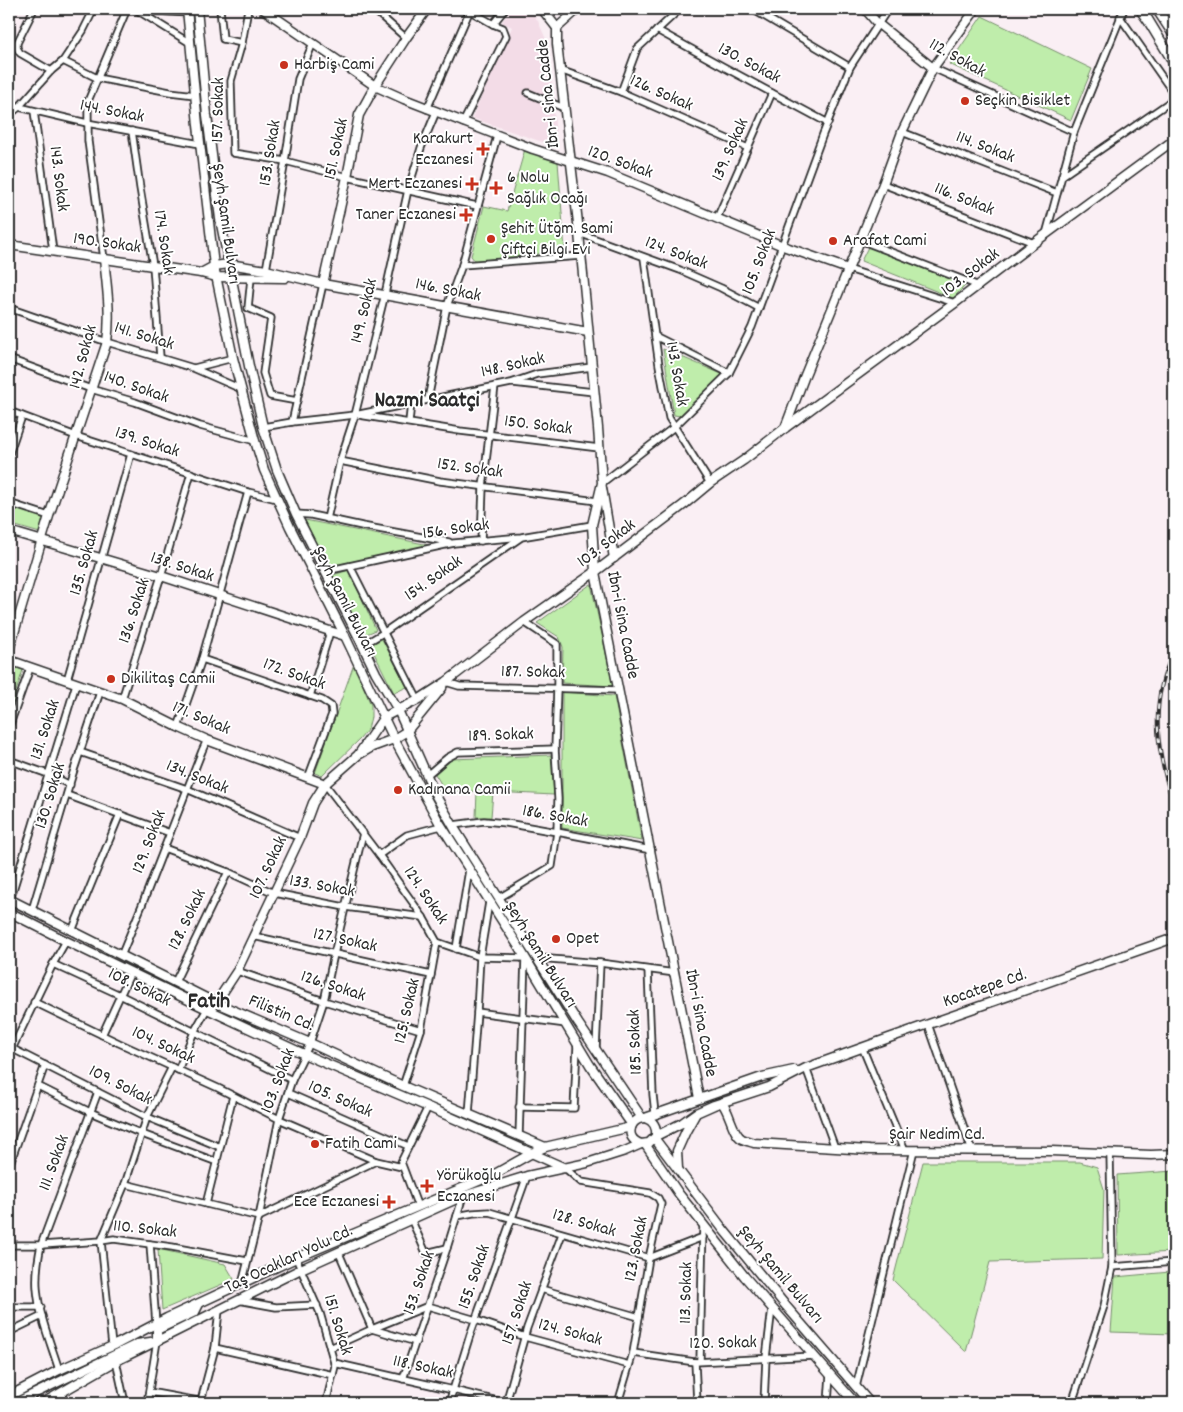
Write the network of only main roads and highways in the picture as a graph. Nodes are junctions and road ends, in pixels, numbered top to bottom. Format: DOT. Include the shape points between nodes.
graph roads {
  1 [pos="197,9"];
  2 [pos="263,9"];
  3 [pos="427,9"];
  4 [pos="542,9"];
  5 [pos="578,9"];
  6 [pos="865,9"];
  7 [pos="976,9"];
  8 [pos="1140,9"];
  9 [pos="1157,9"];
  10 [pos="188,11"];
  11 [pos="557,28"];
  12 [pos="1174,35"];
  13 [pos="1174,63"];
  14 [pos="933,68"];
  15 [pos="375,86"];
  16 [pos="1174,140"];
  17 [pos="571,162"];
  18 [pos="9,245"];
  19 [pos="104,259"];
  20 [pos="229,264"];
  21 [pos="214,266"];
  22 [pos="848,269"];
  23 [pos="201,273"];
  24 [pos="216,277"];
  25 [pos="232,278"];
  26 [pos="302,279"];
  27 [pos="324,284"];
  28 [pos="588,332"];
  29 [pos="785,428"];
  30 [pos="602,483"];
  31 [pos="9,530"];
  32 [pos="42,541"];
  33 [pos="614,558"];
  34 [pos="596,572"];
  35 [pos="345,636"];
  36 [pos="9,650"];
  37 [pos="9,660"];
  38 [pos="446,682"];
  39 [pos="398,710"];
  40 [pos="384,717"];
  41 [pos="408,731"];
  42 [pos="394,739"];
  43 [pos="358,755"];
  44 [pos="325,784"];
  45 [pos="9,899"];
  46 [pos="11,913"];
  47 [pos="1174,938"];
  48 [pos="216,1003"];
  49 [pos="207,1009"];
  50 [pos="806,1068"];
  51 [pos="700,1098"];
  52 [pos="722,1103"];
  53 [pos="696,1113"];
  54 [pos="644,1118"];
  55 [pos="631,1126"];
  56 [pos="655,1137"];
  57 [pos="643,1144"];
  58 [pos="545,1147"];
  59 [pos="532,1153"];
  60 [pos="1174,1154"];
  61 [pos="565,1168"];
  62 [pos="678,1169"];
  63 [pos="198,1304"];
  64 [pos="157,1341"];
  65 [pos="9,1396"];
  66 [pos="15,1403"];
  67 [pos="43,1403"];
  68 [pos="855,1403"];
  69 [pos="870,1403"];
  1 -- 20 [label="main road, Şeyh Şamil Bulvarı" via="216,190"];
  2 -- 15 [label="main road, 120. Sokak"];
  3 -- 15 [label="main road, 151. Sokak"];
  4 -- 11 [label="main road, Ibn-i Sina Cadde"];
  5 -- 11 [label="main road"];
  6 -- 14 [label="main road, 112. Sokak" via="877,24"];
  7 -- 14 [label="main road"];
  8 -- 13 [label="main road"];
  9 -- 12 [label="main road"];
  10 -- 21 [label="main road, Şeyh Şamil Bulvarı"];
  11 -- 17 [label="main road, Ibn-i Sina Cadde"];
  14 -- 22 [label="main road" via="902,132"];
  15 -- 17 [label="main road, 120. Sokak" via="426,109"];
  15 -- 27 [label="main road, 151. Sokak" via="359,115"];
  16 -- 29 [label="main road, 103. Sokak"];
  17 -- 22 [label="main road, 120. Sokak" via="608,172 783,246"];
  17 -- 28 [label="main road, Ibn-i Sina Cadde"];
  18 -- 19 [label="main road, 190. Sokak"];
  19 -- 23 [label="main road, 190. Sokak"];
  19 -- 32 [label="main road, 142. Sokak" via="110,312 107,342"];
  20 -- 21 [label="main road, 146. Sokak"];
  20 -- 25 [label="main road, Şeyh Şamil Bulvarı"];
  20 -- 26 [label="main road, 146. Sokak"];
  21 -- 23 [label="main road"];
  21 -- 24 [label="main road, Şeyh Şamil Bulvarı"];
  22 -- 29 [label="main road"];
  23 -- 24 [label="main road, 190. Sokak"];
  24 -- 25 [label="main road, 146. Sokak"];
  24 -- 35 [label="main road, Şeyh Şamil Bulvarı" via="233,358 264,470"];
  25 -- 26 [label="main road, 146. Sokak"];
  25 -- 39 [label="main road, Şeyh Şamil Bulvarı" via="242,334 277,470 376,673"];
  26 -- 27 [label="main road, 146. Sokak"];
  27 -- 28 [label="main road, 146. Sokak"];
  28 -- 30 [label="main road, Ibn-i Sina Cadde"];
  29 -- 33 [label="main road, 103. Sokak"];
  30 -- 33 [label="main road"];
  30 -- 34 [label="main road, Ibn-i Sina Cadde" via="592,525"];
  31 -- 32 [label="main road, 138. Sokak"];
  32 -- 35 [label="main road, 138. Sokak"];
  32 -- 36 [label="main road, 142. Sokak"];
  33 -- 34 [label="main road, 103. Sokak"];
  34 -- 38 [label="main road, 103. Sokak"];
  34 -- 51 [label="main road, Ibn-i Sina Cadde"];
  35 -- 40 [label="main road, Şeyh Şamil Bulvarı"];
  37 -- 44 [label="main road, 171. Sokak" via="122,700 207,740"];
  38 -- 39 [label="main road, 103. Sokak"];
  38 -- 41 [label="main road, 103. Sokak"];
  39 -- 40 [label="main road, 103. Sokak"];
  39 -- 41 [label="main road, Şeyh Şamil Bulvarı"];
  40 -- 42 [label="main road, Şeyh Şamil Bulvarı"];
  40 -- 43 [label="main road"];
  41 -- 42 [label="main road, 103. Sokak"];
  41 -- 54 [label="main road, Şeyh Şamil Bulvarı" via="436,796 578,1023"];
  42 -- 43 [label="main road, 103. Sokak"];
  42 -- 55 [label="main road, Şeyh Şamil Bulvarı" via="441,826"];
  43 -- 44 [label="main road, 107. Sokak"];
  44 -- 48 [label="main road, 107. Sokak" via="313,803 300,838 237,971"];
  45 -- 48 [label="main road, Filistin Cd."];
  46 -- 49 [label="main road, Filistin Cd."];
  47 -- 50 [label="main road, Kocatepe Cd."];
  48 -- 49 [label="main road"];
  48 -- 58 [label="main road, Filistin Cd."];
  49 -- 59 [label="main road, Filistin Cd."];
  50 -- 51 [label="main road, Kocatepe Cd." via="762,1077"];
  50 -- 52 [label="main road, Kocatepe Cd."];
  51 -- 54 [label="main road, Kocatepe Cd."];
  52 -- 53 [label="main road, Kocatepe Cd."];
  52 -- 60 [label="main road, Şair Nedim Cd." via="736,1133 754,1143 905,1150"];
  53 -- 56 [label="main road, Kocatepe Cd."];
  53 -- 62 [label="main road" via="677,1151"];
  54 -- 55 [label="main road"];
  54 -- 56 [label="main road, Şeyh Şamil Bulvarı" via="655,1125"];
  55 -- 57 [label="main road, Şeyh Şamil Bulvarı" via="633,1140"];
  55 -- 58 [label="main road, Taş Ocakları Yolu Cd."];
  56 -- 57 [label="main road"];
  56 -- 62 [label="main road, Şeyh Şamil Bulvarı"];
  57 -- 61 [label="main road, Taş Ocakları Yolu Cd."];
  57 -- 68 [label="main road, Şeyh Şamil Bulvarı" via="746,1278"];
  58 -- 59 [label="main road, Taş Ocakları Yolu Cd."];
  59 -- 61 [label="main road, Filistin Cd."];
  59 -- 63 [label="main road, Taş Ocakları Yolu Cd." via="493,1175 296,1258"];
  61 -- 64 [label="main road, Taş Ocakları Yolu Cd." via="463,1196 411,1218"];
  62 -- 69 [label="main road, Şeyh Şamil Bulvarı" via="786,1306"];
  63 -- 64 [label="main road" via="195,1312 158,1330"];
  63 -- 65 [label="main road, Taş Ocakları Yolu Cd."];
  64 -- 66 [label="main road, Taş Ocakları Yolu Cd." via="137,1344"];
  64 -- 67 [label="main road"];
}
